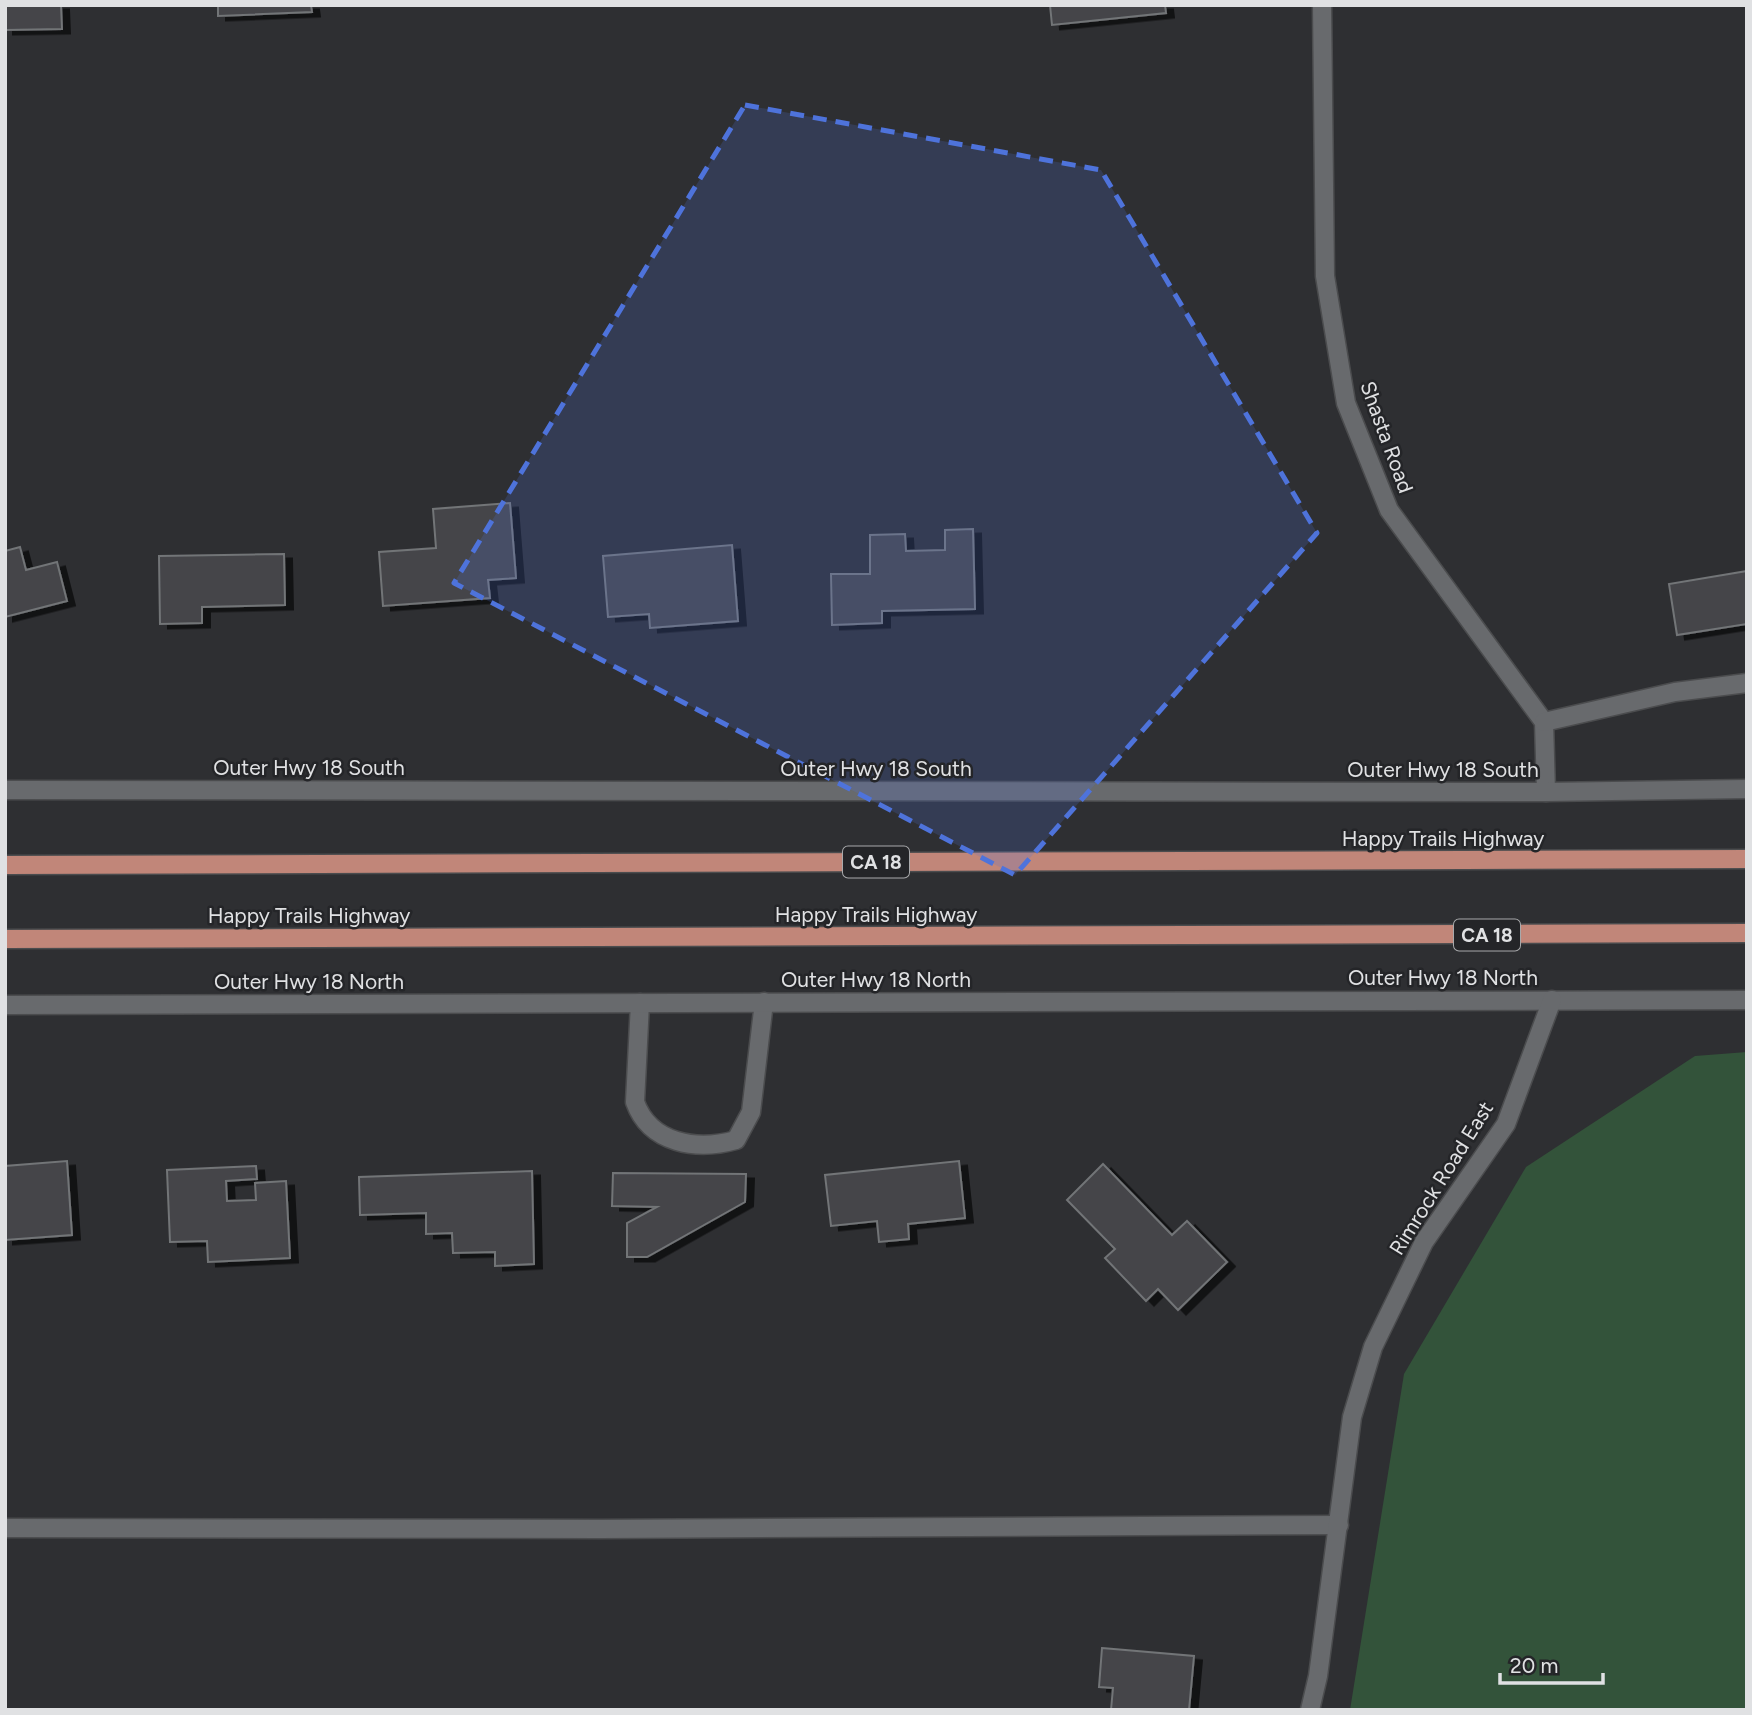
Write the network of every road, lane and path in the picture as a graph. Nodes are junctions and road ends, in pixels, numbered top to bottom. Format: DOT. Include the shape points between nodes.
graph roads {
  1 [pos="1322,5"];
  2 [pos="1747,683"];
  3 [pos="1544,722"];
  4 [pos="1747,789"];
  5 [pos="5,790"];
  6 [pos="1546,792"];
  7 [pos="1747,859"];
  8 [pos="5,865"];
  9 [pos="1747,933"];
  10 [pos="5,939"];
  11 [pos="1552,1000"];
  12 [pos="1747,1000"];
  13 [pos="764,1002"];
  14 [pos="640,1003"];
  15 [pos="5,1005"];
  16 [pos="1339,1525"];
  17 [pos="5,1528"];
  18 [pos="1310,1710"];
  1 -- 3 [label="street, Shasta Road" via="1325,276 1346,403 1389,510"];
  2 -- 3 [label="street" via="1675,692"];
  3 -- 6 [label="street"];
  4 -- 6 [label="street, Outer Hwy 18 South"];
  5 -- 6 [label="street, Outer Hwy 18 South"];
  7 -- 8 [label="main road, Happy Trails Highway / CA 18"];
  9 -- 10 [label="main road, Happy Trails Highway / CA 18"];
  11 -- 12 [label="street, Outer Hwy 18 North"];
  11 -- 13 [label="street, Outer Hwy 18 North"];
  11 -- 16 [label="street, Rimrock Road East" via="1506,1124 1424,1242 1374,1347 1352,1417"];
  13 -- 14 [label="street, Outer Hwy 18 North"];
  13 -- 14 [label="street" via="751,1112 745,1127 736,1140 698,1145 663,1135 640,1116 635,1102"];
  14 -- 15 [label="street, Outer Hwy 18 North"];
  16 -- 17 [label="street"];
  16 -- 18 [label="street, Rimrock Road East"];
}
